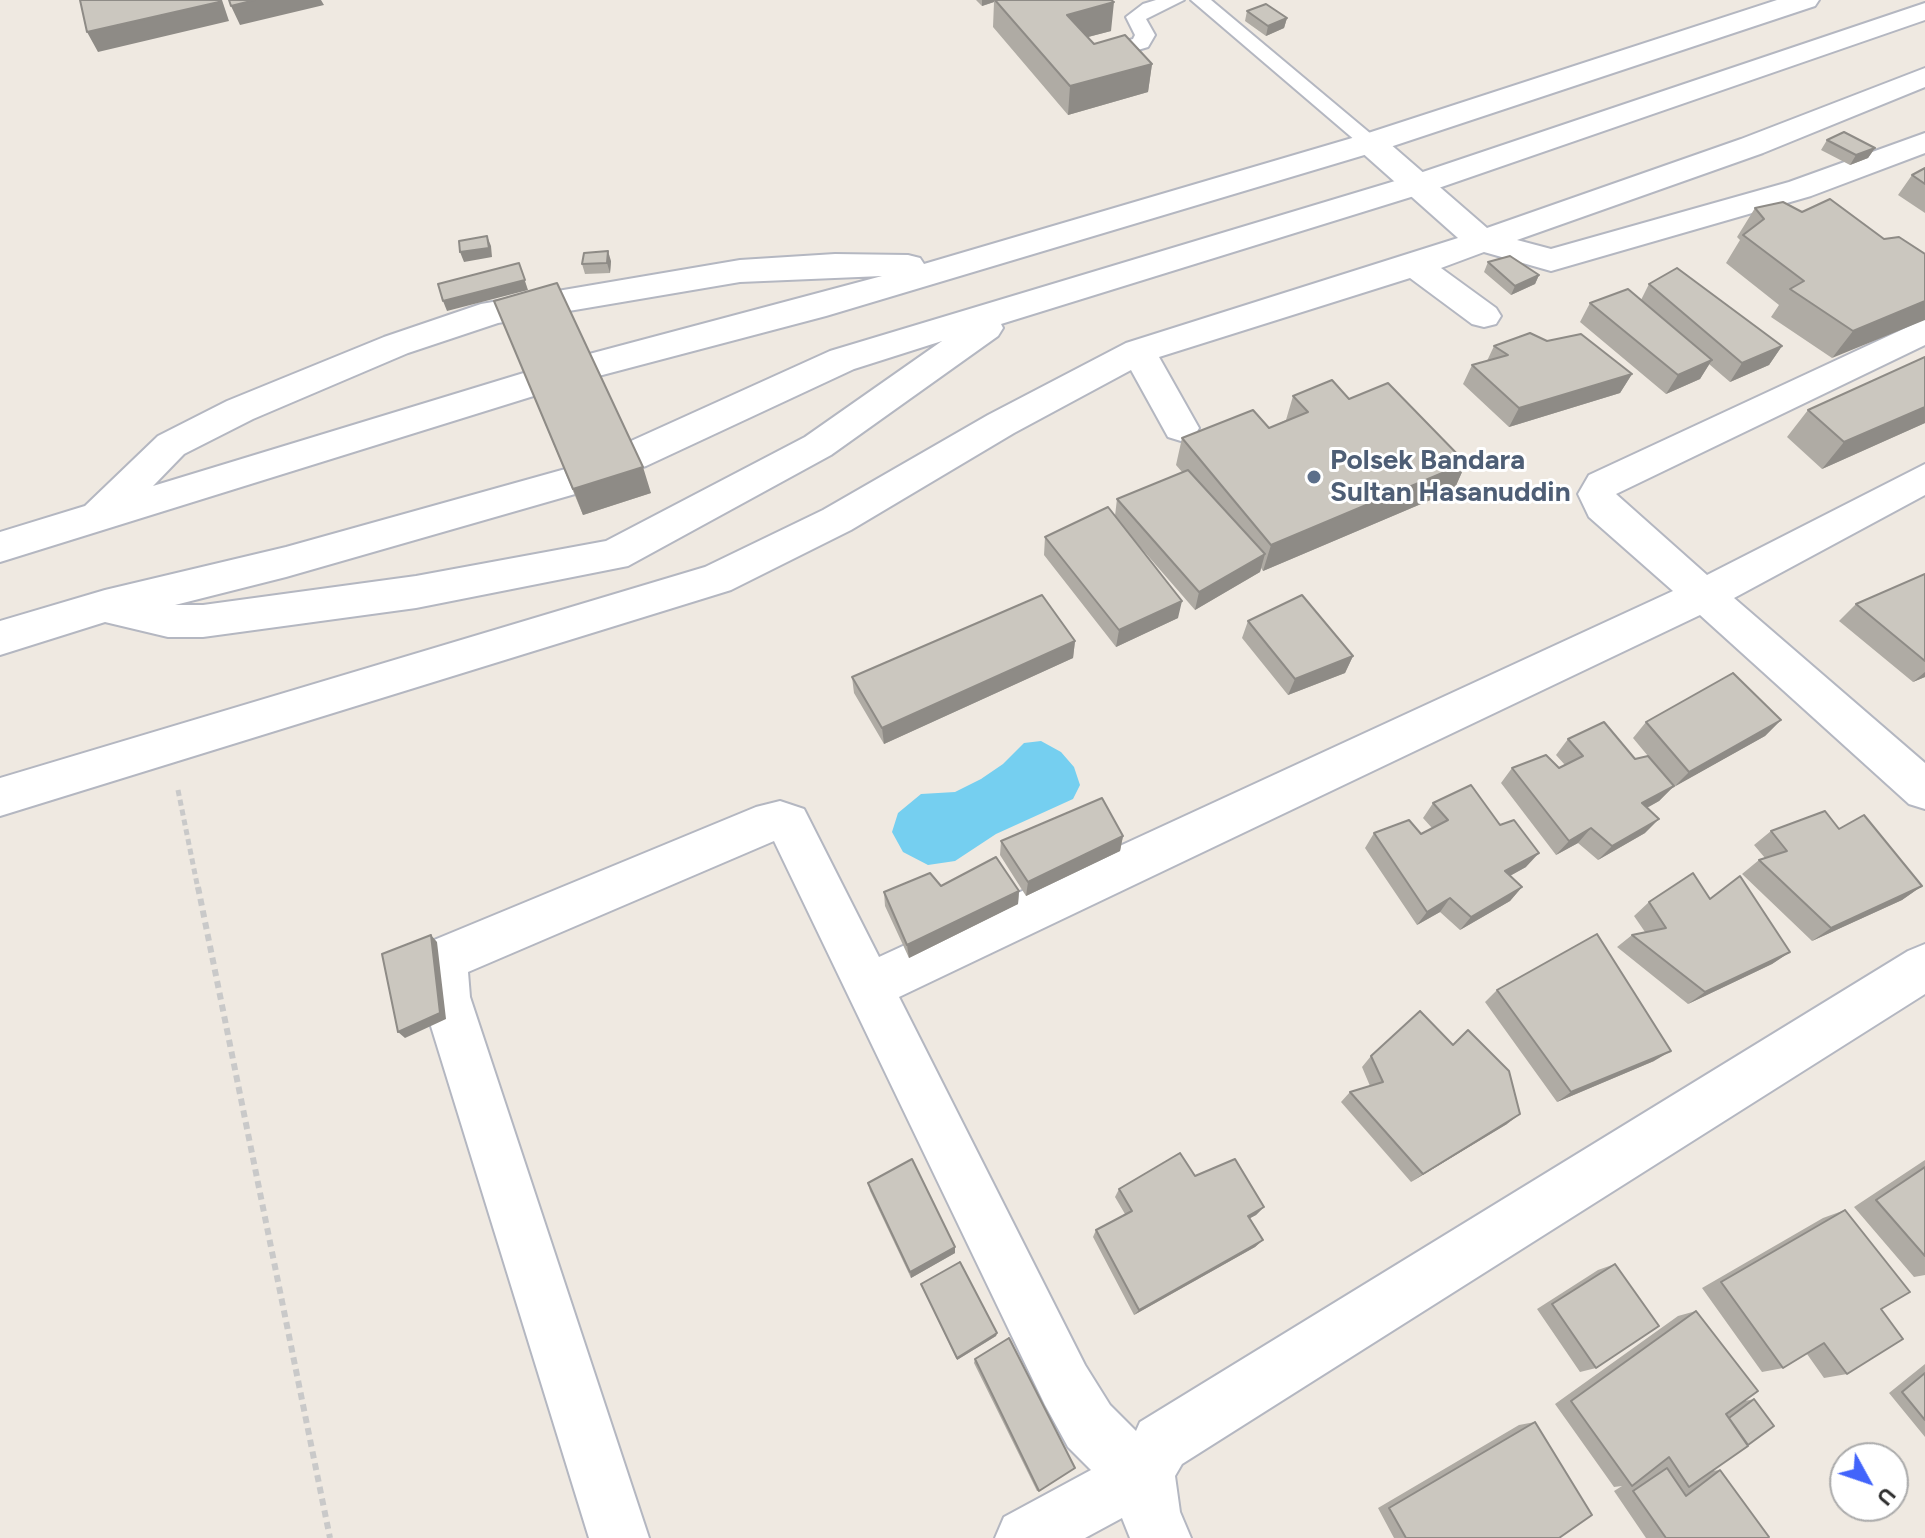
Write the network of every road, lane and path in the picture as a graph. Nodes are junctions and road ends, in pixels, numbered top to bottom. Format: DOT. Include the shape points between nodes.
graph roads {
  1 [pos="1175,0"];
  2 [pos="1200,0"];
  3 [pos="1805,0"];
  4 [pos="1135,7"];
  5 [pos="1925,11"];
  6 [pos="1084,60"];
  7 [pos="1925,77"];
  8 [pos="1925,142"];
  9 [pos="1370,143"];
  10 [pos="1752,146"];
  11 [pos="1416,185"];
  12 [pos="1812,198"];
  13 [pos="1481,241"];
  14 [pos="1415,265"];
  15 [pos="954,267"];
  16 [pos="1020,305"];
  17 [pos="1484,316"];
  18 [pos="1925,331"];
  19 [pos="1138,351"];
  20 [pos="591,366"];
  21 [pos="527,385"];
  22 [pos="1181,428"];
  23 [pos="633,456"];
  24 [pos="1925,478"];
  25 [pos="569,482"];
  26 [pos="96,519"];
  27 [pos="0,547"];
  28 [pos="1704,595"];
  29 [pos="105,606"];
  30 [pos="0,638"];
  31 [pos="169,746"];
  32 [pos="1925,790"];
  33 [pos="0,797"];
  34 [pos="1925,967"];
  35 [pos="869,987"];
  36 [pos="1145,1473"];
  37 [pos="330,1538"];
  38 [pos="619,1538"];
  39 [pos="1025,1538"];
  40 [pos="1161,1538"];
  1 -- 4 [label="lane"];
  2 -- 9 [label="lane"];
  3 -- 9 [label="street"];
  4 -- 6 [label="lane" via="1145,35 1141,43"];
  5 -- 11 [label="street"];
  7 -- 10 [label="street"];
  8 -- 12 [label="street"];
  9 -- 11 [label="street"];
  9 -- 15 [label="street"];
  10 -- 12 [label="street"];
  10 -- 13 [label="street"];
  11 -- 13 [label="street"];
  11 -- 16 [label="street"];
  12 -- 13 [label="street" via="1551,260"];
  13 -- 14 [label="street"];
  14 -- 17 [label="street"];
  14 -- 19 [label="street"];
  15 -- 20 [label="street"];
  15 -- 26 [label="street" via="835,265 740,271 493,312 382,351 171,445"];
  16 -- 23 [label="street" via="842,360"];
  16 -- 29 [label="street" via="818,446 614,555 416,592 215,620 168,621"];
  18 -- 28 [label="street" via="1602,485 1597,494 1603,507"];
  19 -- 22 [label="street"];
  19 -- 31 [label="street" via="837,520 717,579"];
  21 -- 26 [label="street"];
  24 -- 28 [label="street"];
  25 -- 29 [label="street" via="286,562"];
  26 -- 27 [label="street"];
  28 -- 32 [label="street"];
  28 -- 35 [label="street"];
  29 -- 30 [label="street"];
  31 -- 33 [label="street"];
  31 -- 37 [label="path"];
  34 -- 36 [label="street" via="1161,1443"];
  35 -- 36 [label="street" via="1065,1385 1108,1447"];
  35 -- 38 [label="street" via="788,823 780,821 458,951 444,965 446,997"];
  36 -- 39 [label="street"];
  36 -- 40 [label="street" via="1151,1517"];
}
